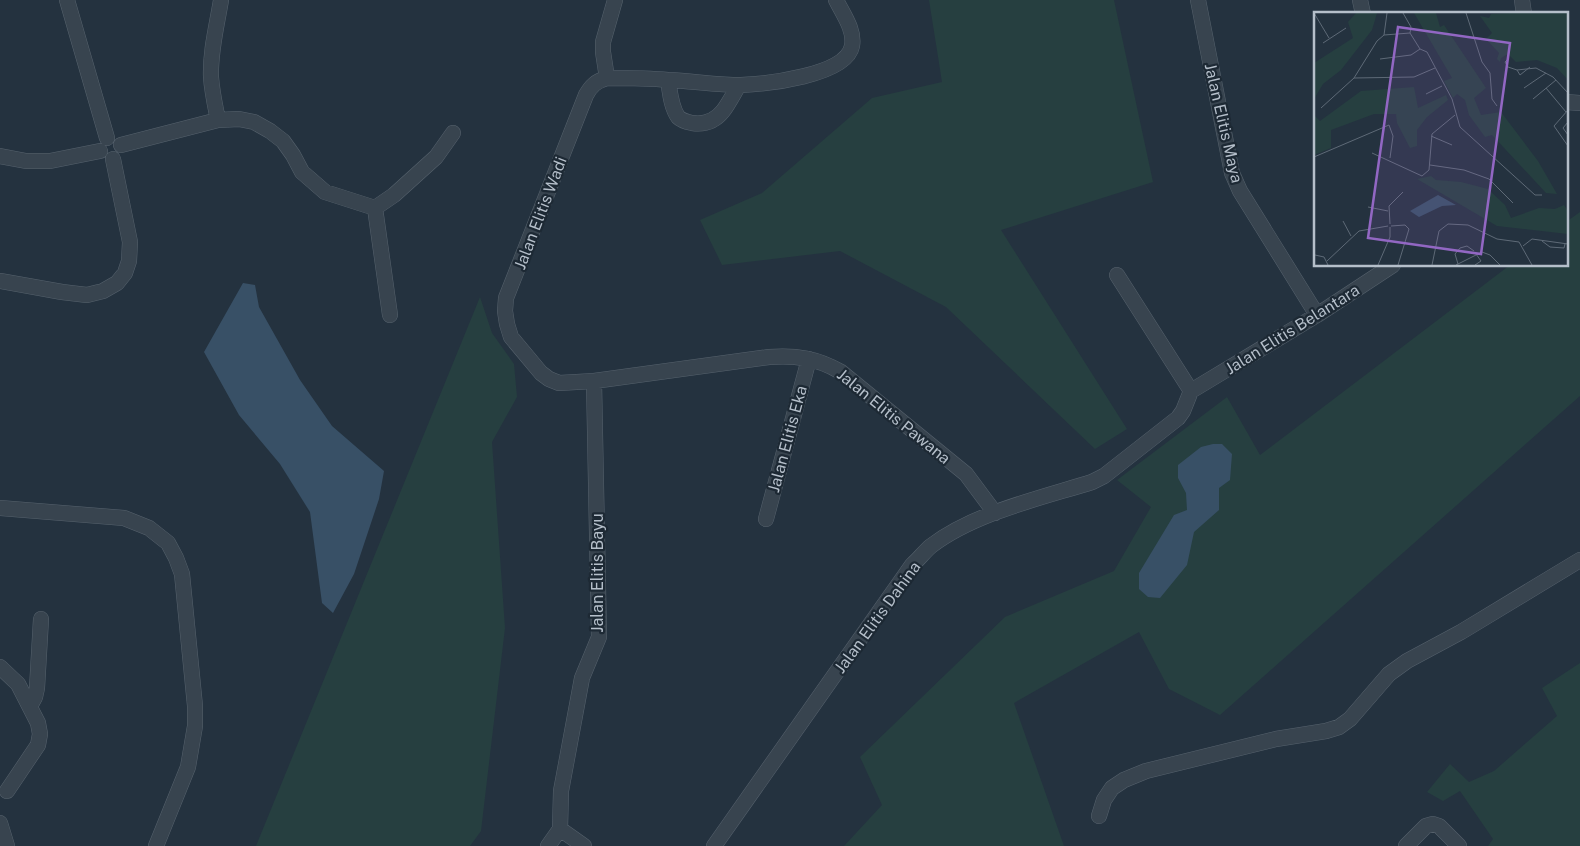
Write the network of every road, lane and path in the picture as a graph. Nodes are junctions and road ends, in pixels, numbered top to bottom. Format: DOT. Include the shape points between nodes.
graph roads {
  1 [pos="68,0"];
  2 [pos="221,0"];
  3 [pos="615,0"];
  4 [pos="836,0"];
  5 [pos="1198,0"];
  6 [pos="607,78"];
  7 [pos="668,80"];
  8 [pos="739,85"];
  9 [pos="218,120"];
  10 [pos="453,133"];
  11 [pos="108,138"];
  12 [pos="121,145"];
  13 [pos="100,151"];
  14 [pos="0,156"];
  15 [pos="113,159"];
  16 [pos="375,208"];
  17 [pos="1391,266"];
  18 [pos="1117,275"];
  19 [pos="0,281"];
  20 [pos="390,314"];
  21 [pos="1317,315"];
  22 [pos="809,359"];
  23 [pos="594,381"];
  24 [pos="1191,391"];
  25 [pos="0,508"];
  26 [pos="995,513"];
  27 [pos="766,519"];
  28 [pos="1580,560"];
  29 [pos="41,619"];
  30 [pos="0,668"];
  31 [pos="30,706"];
  32 [pos="8,791"];
  33 [pos="1099,816"];
  34 [pos="0,823"];
  35 [pos="560,829"];
  36 [pos="7,846"];
  37 [pos="156,846"];
  38 [pos="548,846"];
  39 [pos="584,846"];
  40 [pos="714,846"];
  41 [pos="1406,846"];
  42 [pos="1459,846"];
  1 -- 11 [label="street"];
  2 -- 9 [label="street" via="211,76"];
  3 -- 6 [label="street" via="603,42"];
  4 -- 8 [label="street" via="852,38 852,47 839,64 774,82"];
  5 -- 21 [label="street, Jalan Elitis Maya" via="1232,172 1240,191"];
  6 -- 7 [label="street"];
  6 -- 23 [label="street, Jalan Elitis Wadi" via="597,81 586,95 506,298 505,311 511,337 541,373 559,382"];
  7 -- 8 [label="street"];
  7 -- 8 [label="street" via="679,118 701,124 723,111"];
  9 -- 12 [label="street"];
  9 -- 16 [label="street" via="254,122 283,141 302,172 325,192"];
  10 -- 16 [label="street" via="436,157"];
  11 -- 12 [label="street" via="117,140"];
  11 -- 13 [label="street" via="102,141"];
  12 -- 15 [label="street" via="120,152"];
  13 -- 14 [label="street" via="50,161"];
  13 -- 15 [label="street" via="103,157"];
  15 -- 19 [label="street" via="130,242 129,261 117,283 103,292 87,295"];
  16 -- 20 [label="street"];
  17 -- 21 [label="street, Jalan Elitis Belantara"];
  18 -- 24 [label="street"];
  21 -- 24 [label="street, Jalan Elitis Belantara"];
  22 -- 23 [label="street, Jalan Elitis Pawana" via="769,357"];
  22 -- 26 [label="street, Jalan Elitis Pawana" via="826,363 841,372 966,474"];
  22 -- 27 [label="street, Jalan Elitis Eka"];
  23 -- 35 [label="street, Jalan Elitis Bayu" via="599,637 582,678 561,791"];
  24 -- 26 [label="street, Jalan Elitis Dahina" via="1178,418 1104,476"];
  25 -- 37 [label="street" via="124,518 149,528 168,543 176,558 182,574 195,726 188,767"];
  26 -- 40 [label="street, Jalan Elitis Dahina" via="931,546 912,565"];
  28 -- 33 [label="street" via="1407,661 1389,674 1350,719 1339,726 1326,732 1276,738 1146,771 1112,788"];
  29 -- 31 [label="street" via="37,688"];
  30 -- 31 [label="street" via="18,684"];
  31 -- 32 [label="street" via="38,723 38,745"];
  34 -- 36 [label="street"];
  35 -- 38 [label="street"];
  35 -- 39 [label="street"];
  41 -- 42 [label="street" via="1426,826 1433,824"];
}
